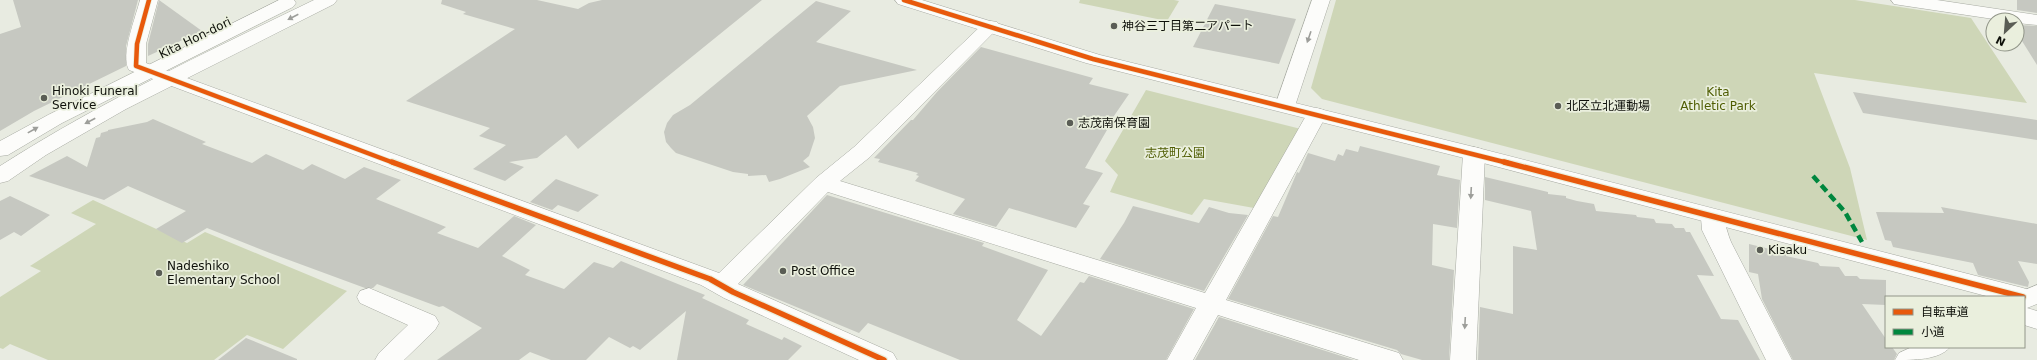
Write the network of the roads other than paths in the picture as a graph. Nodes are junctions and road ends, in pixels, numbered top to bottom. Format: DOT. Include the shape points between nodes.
graph roads {
  1 [pos="148,0"];
  2 [pos="294,0"];
  3 [pos="328,0"];
  4 [pos="904,0"];
  5 [pos="1321,0"];
  6 [pos="1900,0"];
  7 [pos="2037,20"];
  8 [pos="990,26"];
  9 [pos="150,71"];
  10 [pos="171,79"];
  11 [pos="1285,106"];
  12 [pos="1317,114"];
  13 [pos="0,150"];
  14 [pos="1474,154"];
  15 [pos="0,176"];
  16 [pos="824,183"];
  17 [pos="1712,218"];
  18 [pos="721,286"];
  19 [pos="2003,296"];
  20 [pos="369,298"];
  21 [pos="1212,304"];
  22 [pos="1935,348"];
  23 [pos="879,359"];
  24 [pos="388,360"];
  25 [pos="1180,360"];
  26 [pos="1390,360"];
  27 [pos="1463,360"];
  28 [pos="1779,360"];
  29 [pos="1908,360"];
  1 -- 9 [label="main road" via="136,66"];
  2 -- 9 [label="main road, Kita Hon-dori"];
  3 -- 10 [label="main road, one-way"];
  4 -- 8 [label="main road"];
  5 -- 11 [label="main road, one-way"];
  6 -- 7 [label="main road"];
  8 -- 11 [label="main road" via="1093,59"];
  8 -- 16 [label="main road" via="862,152"];
  9 -- 10 [label="main road"];
  13 -- 9 [label="main road, Kita Hon-dori, one-way"];
  10 -- 15 [label="main road, one-way" via="57,139"];
  10 -- 18 [label="main road" via="710,279"];
  11 -- 12 [label="main road"];
  12 -- 14 [label="main road"];
  12 -- 21 [label="main road"];
  14 -- 17 [label="main road"];
  14 -- 27 [label="main road, one-way"];
  16 -- 18 [label="main road"];
  16 -- 21 [label="main road"];
  17 -- 19 [label="main road"];
  17 -- 28 [label="main road" via="1720,244"];
  18 -- 23 [label="main road"];
  20 -- 24 [label="main road" via="426,323"];
  21 -- 25 [label="main road"];
  21 -- 26 [label="main road"];
  22 -- 29 [label="main road"];
}
